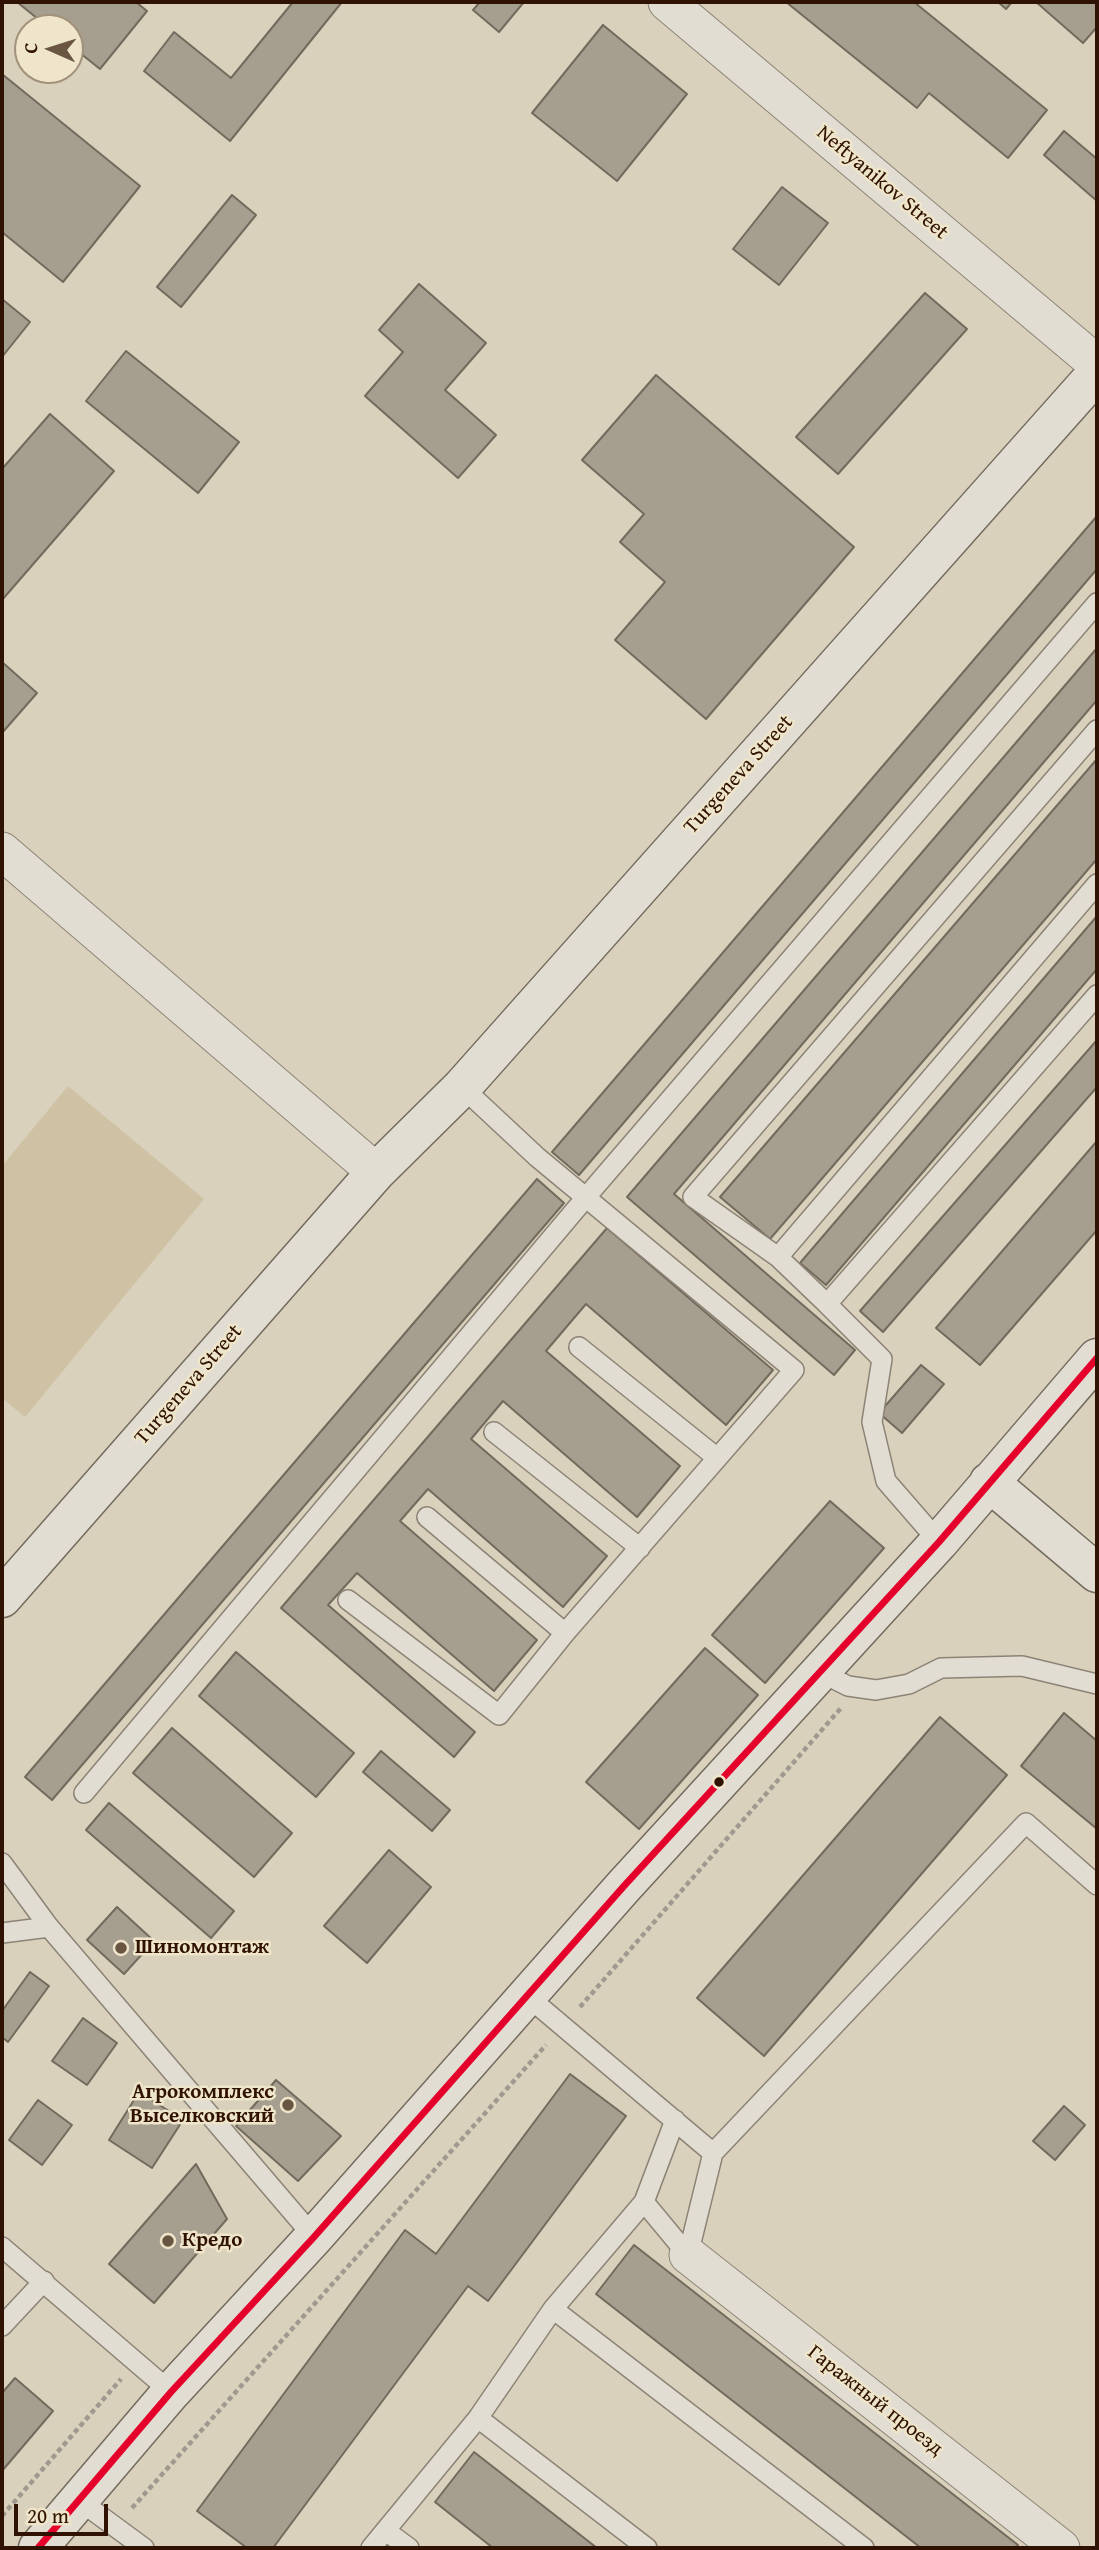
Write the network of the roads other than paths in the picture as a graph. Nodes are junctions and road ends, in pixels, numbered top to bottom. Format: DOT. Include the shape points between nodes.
graph roads {
  1 [pos="667,2"];
  2 [pos="1097,365"];
  3 [pos="1097,373"];
  4 [pos="1097,603"];
  5 [pos="1097,730"];
  6 [pos="2,851"];
  7 [pos="1097,884"];
  8 [pos="1097,995"];
  9 [pos="462,1087"];
  10 [pos="376,1172"];
  11 [pos="587,1196"];
  12 [pos="778,1257"];
  13 [pos="827,1304"];
  14 [pos="579,1347"];
  15 [pos="1097,1358"];
  16 [pos="494,1432"];
  17 [pos="716,1457"];
  18 [pos="989,1482"];
  19 [pos="427,1517"];
  20 [pos="939,1542"];
  21 [pos="640,1548"];
  22 [pos="1097,1573"];
  23 [pos="2,1598"];
  24 [pos="348,1600"];
  25 [pos="565,1633"];
  26 [pos="820,1672"];
  27 [pos="1097,1684"];
  28 [pos="84,1793"];
  29 [pos="2,1863"];
  30 [pos="1097,1885"];
  31 [pos="49,1927"];
  32 [pos="2,1933"];
  33 [pos="527,1996"];
  34 [pos="675,2120"];
  35 [pos="713,2153"];
  36 [pos="644,2202"];
  37 [pos="314,2237"];
  38 [pos="2,2247"];
  39 [pos="688,2255"];
  40 [pos="44,2281"];
  41 [pos="553,2309"];
  42 [pos="2,2326"];
  43 [pos="171,2392"];
  44 [pos="478,2418"];
  45 [pos="80,2501"];
  46 [pos="386,2531"];
  47 [pos="38,2548"];
  48 [pos="144,2548"];
  49 [pos="372,2548"];
  50 [pos="409,2548"];
  51 [pos="647,2548"];
  52 [pos="864,2548"];
  53 [pos="1061,2548"];
  1 -- 2 [label="street, Neftyanikov Street"];
  3 -- 9 [label="street, Turgeneva Street"];
  4 -- 11 [label="lane"];
  5 -- 12 [label="lane" via="693,1197"];
  6 -- 10 [label="street"];
  7 -- 12 [label="lane"];
  8 -- 13 [label="lane"];
  9 -- 10 [label="street, Turgeneva Street"];
  9 -- 11 [label="lane"];
  10 -- 23 [label="street, Turgeneva Street"];
  11 -- 17 [label="lane" via="794,1370"];
  11 -- 28 [label="lane"];
  12 -- 13 [label="lane"];
  13 -- 20 [label="lane" via="882,1359 872,1422 886,1481"];
  14 -- 17 [label="lane"];
  15 -- 18 [label="street"];
  16 -- 21 [label="lane"];
  17 -- 21 [label="lane"];
  18 -- 20 [label="street"];
  18 -- 22 [label="street"];
  19 -- 25 [label="lane"];
  20 -- 26 [label="street"];
  21 -- 25 [label="lane"];
  24 -- 25 [label="lane" via="499,1715"];
  26 -- 27 [label="lane" via="848,1686 876,1690 909,1684 941,1668 1022,1666"];
  26 -- 33 [label="street"];
  29 -- 31 [label="lane"];
  30 -- 35 [label="lane" via="1026,1823"];
  31 -- 32 [label="lane"];
  31 -- 37 [label="lane"];
  33 -- 34 [label="lane"];
  33 -- 37 [label="street"];
  34 -- 35 [label="lane"];
  34 -- 36 [label="lane"];
  35 -- 39 [label="lane"];
  36 -- 39 [label="lane"];
  36 -- 41 [label="lane"];
  37 -- 43 [label="street"];
  38 -- 40 [label="lane"];
  39 -- 53 [label="street, Гаражный проезд"];
  40 -- 42 [label="lane"];
  40 -- 43 [label="lane"];
  41 -- 44 [label="lane"];
  41 -- 52 [label="lane"];
  43 -- 45 [label="street"];
  44 -- 46 [label="lane"];
  44 -- 51 [label="lane"];
  45 -- 47 [label="street"];
  45 -- 48 [label="lane"];
  46 -- 49 [label="lane"];
  46 -- 50 [label="lane"];
}
